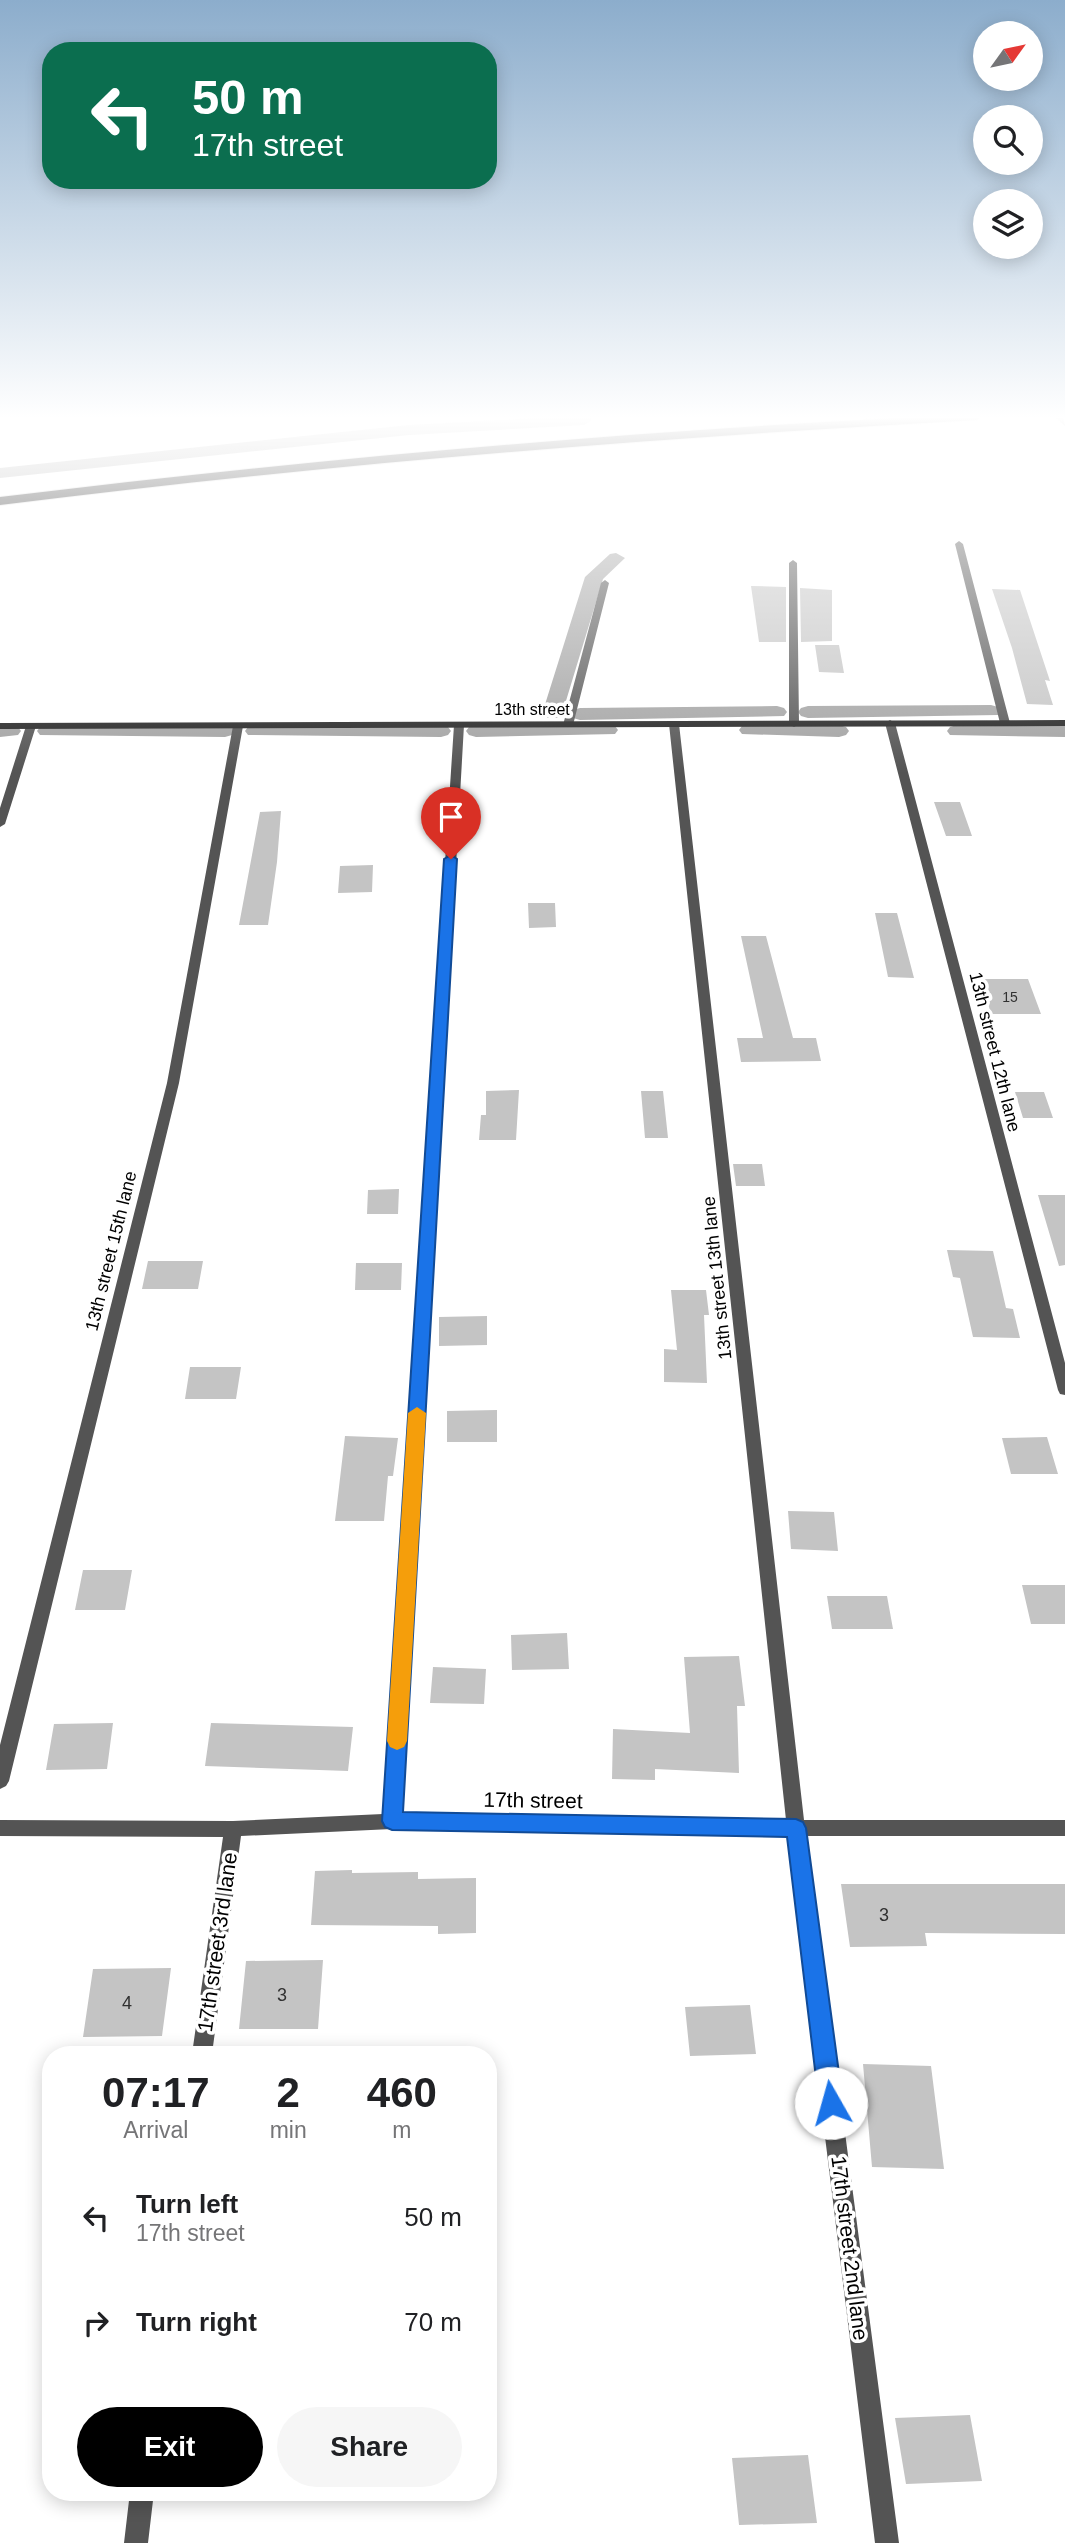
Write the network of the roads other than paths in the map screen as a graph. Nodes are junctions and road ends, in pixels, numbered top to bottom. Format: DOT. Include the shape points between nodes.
graph roads {
  1 [pos="959,544"];
  2 [pos="793,564"];
  3 [pos="605,583"];
  4 [pos="890,723"];
  5 [pos="1005,723"];
  6 [pos="1065,723"];
  7 [pos="674,724"];
  8 [pos="794,724"];
  9 [pos="568,725"];
  10 [pos="0,726"];
  11 [pos="31,726"];
  12 [pos="238,726"];
  13 [pos="459,726"];
  14 [pos="0,824"];
  15 [pos="1065,1390"];
  16 [pos="0,1781"];
  17 [pos="392,1821"];
  18 [pos="0,1828"];
  19 [pos="796,1828"];
  20 [pos="1065,1828"];
  21 [pos="233,1829"];
  22 [pos="202,2046"];
  23 [pos="141,2501"];
  24 [pos="135,2543"];
  25 [pos="887,2543"];
  1 -- 5 [label="street"];
  2 -- 8 [label="street"];
  3 -- 9 [label="street"];
  4 -- 5 [label="street, 13th street"];
  4 -- 8 [label="street, 13th street"];
  4 -- 15 [label="street, 13th street 12th lane"];
  5 -- 6 [label="street, 13th street"];
  7 -- 8 [label="street, 13th street"];
  7 -- 9 [label="street, 13th street"];
  7 -- 19 [label="street, 13th street 13th lane"];
  9 -- 13 [label="street, 13th street"];
  10 -- 11 [label="street, 13th street"];
  11 -- 12 [label="street, 13th street"];
  11 -- 14 [label="street"];
  12 -- 13 [label="street, 13th street"];
  12 -- 16 [label="street, 13th street 15th lane" via="173,1083"];
  13 -- 17 [label="street"];
  17 -- 19 [label="street, 17th street"];
  17 -- 21 [label="street, 17th street"];
  18 -- 21 [label="street, 17th street"];
  19 -- 20 [label="street, 17th street"];
  19 -- 25 [label="street, 17th street 2nd lane"];
  21 -- 22 [label="street, 17th street 3rd lane"];
  23 -- 24 [label="street"];
}
